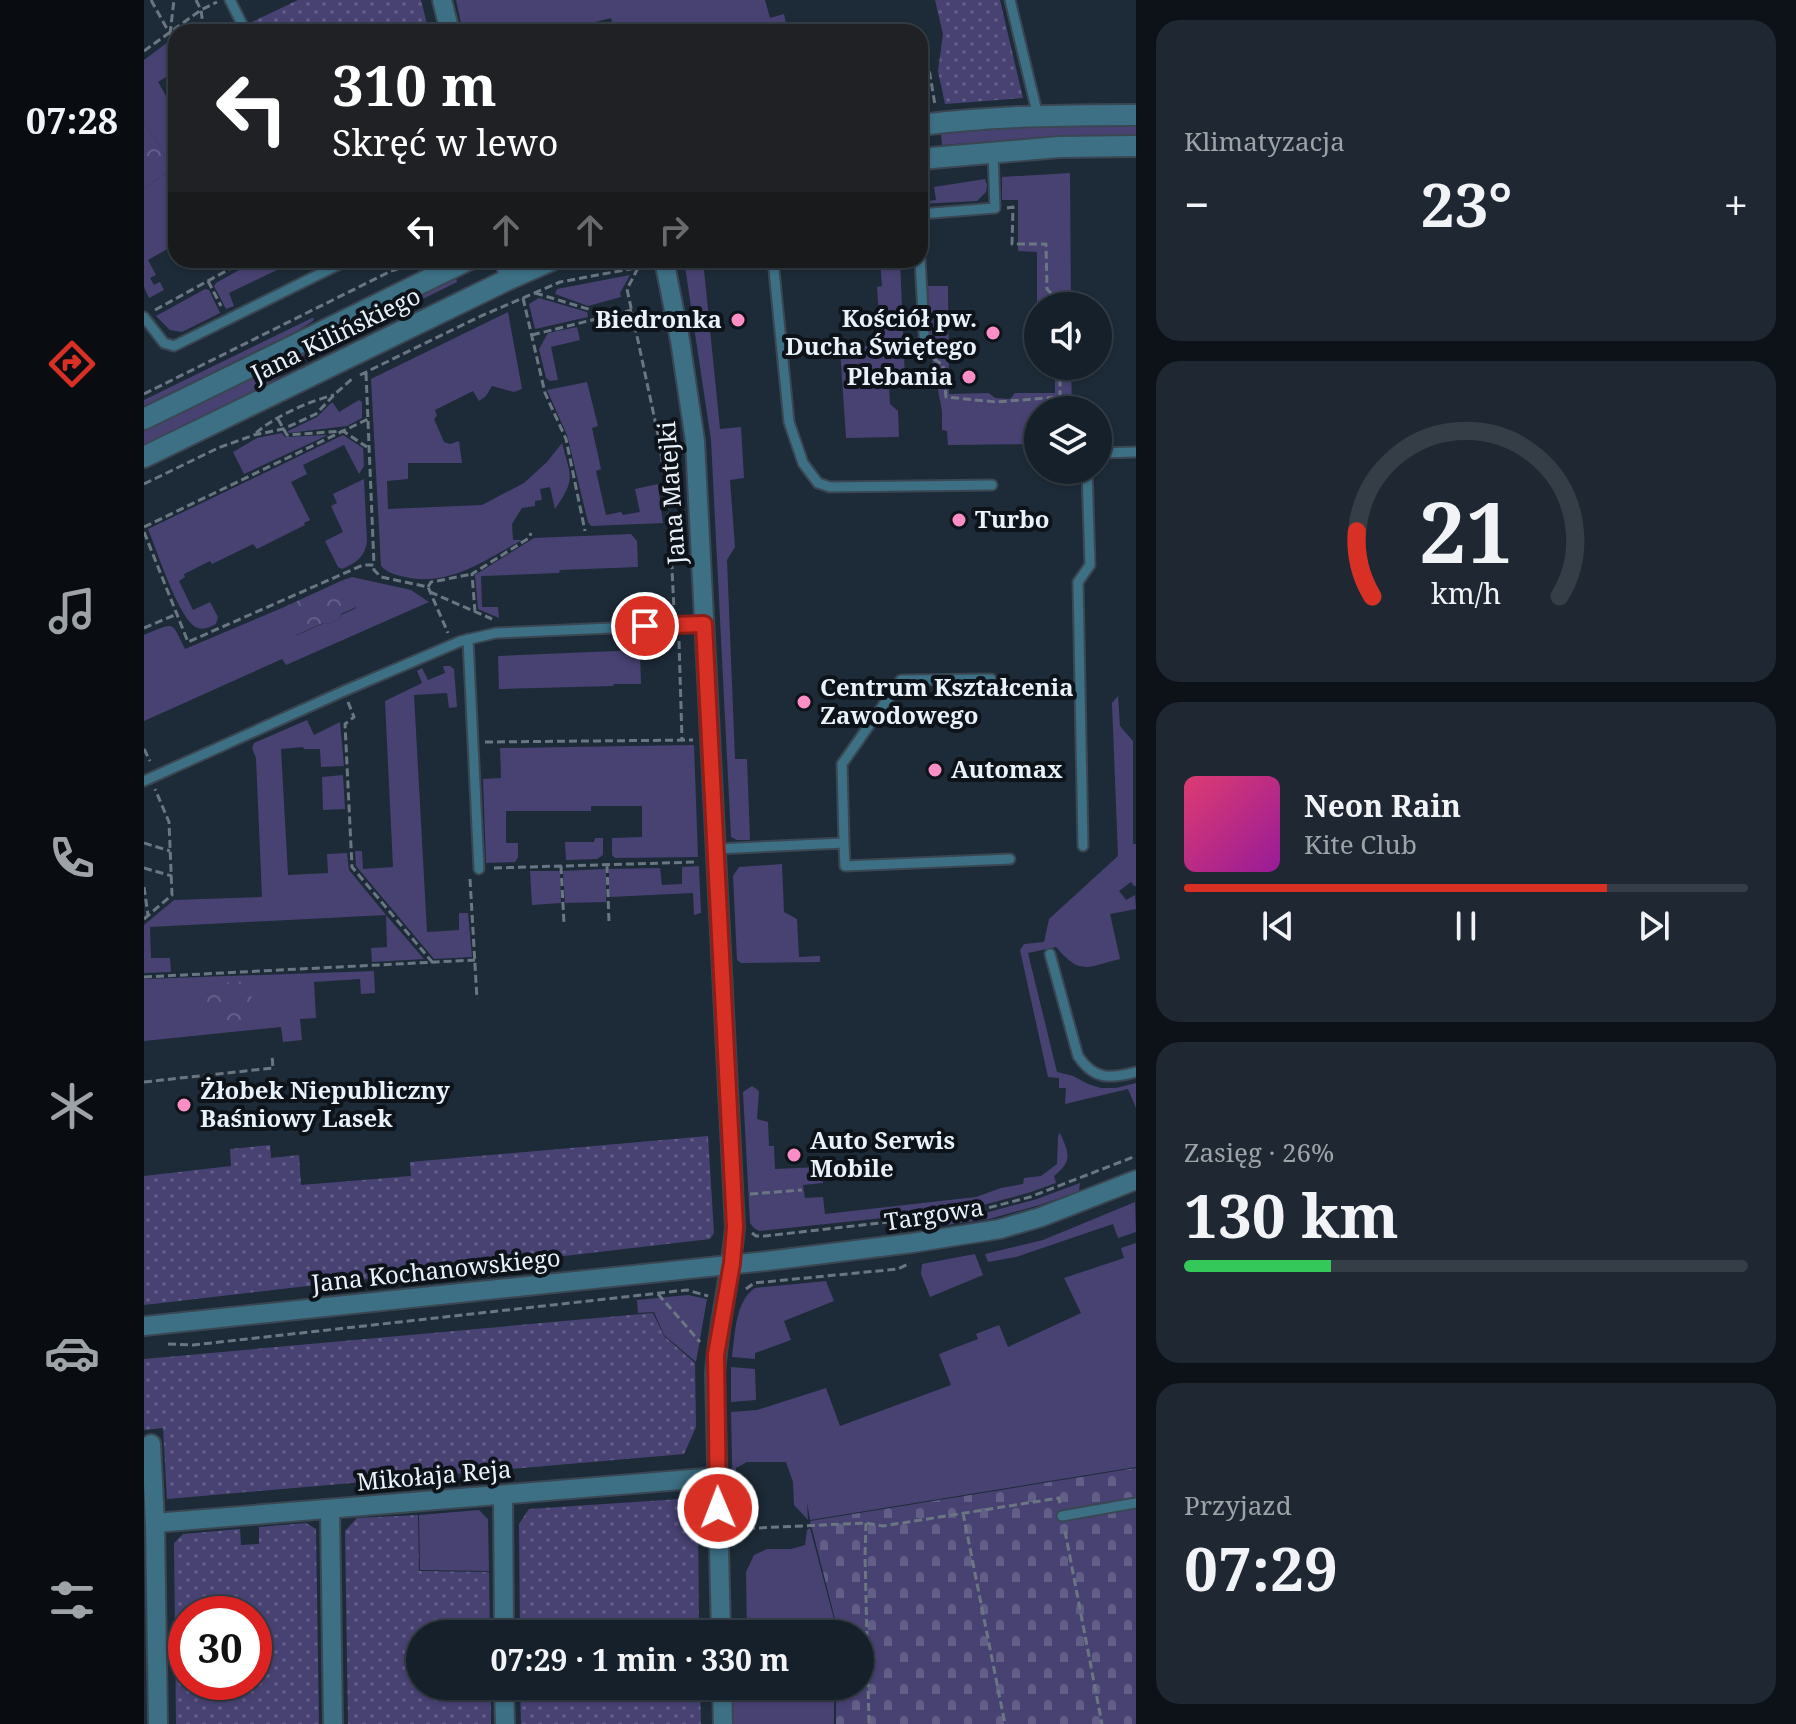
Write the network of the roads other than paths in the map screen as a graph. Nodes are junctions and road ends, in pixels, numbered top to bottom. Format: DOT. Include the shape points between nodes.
graph roads {
  1 [pos="230,0"];
  2 [pos="442,0"];
  3 [pos="1010,0"];
  4 [pos="242,24"];
  5 [pos="448,24"];
  6 [pos="1136,115"];
  7 [pos="1038,116"];
  8 [pos="928,117"];
  9 [pos="1136,146"];
  10 [pos="993,152"];
  11 [pos="928,158"];
  12 [pos="928,213"];
  13 [pos="332,268"];
  14 [pos="452,268"];
  15 [pos="665,268"];
  16 [pos="774,268"];
  17 [pos="920,268"];
  18 [pos="507,269"];
  19 [pos="147,315"];
  20 [pos="925,351"];
  21 [pos="144,419"];
  22 [pos="1136,452"];
  23 [pos="1112,453"];
  24 [pos="144,457"];
  25 [pos="1087,484"];
  26 [pos="992,485"];
  27 [pos="704,624"];
  28 [pos="468,639"];
  29 [pos="991,679"];
  30 [pos="147,780"];
  31 [pos="844,843"];
  32 [pos="1083,846"];
  33 [pos="709,855"];
  34 [pos="1010,859"];
  35 [pos="479,869"];
  36 [pos="1050,954"];
  37 [pos="1136,1072"];
  38 [pos="1136,1180"];
  39 [pos="732,1263"];
  40 [pos="144,1326"];
  41 [pos="151,1444"];
  42 [pos="717,1477"];
  43 [pos="503,1495"];
  44 [pos="1136,1503"];
  45 [pos="330,1509"];
  46 [pos="1062,1516"];
  47 [pos="155,1523"];
  48 [pos="504,1620"];
  49 [pos="721,1620"];
  50 [pos="504,1700"];
  51 [pos="722,1700"];
  52 [pos="158,1724"];
  53 [pos="333,1724"];
  54 [pos="505,1724"];
  55 [pos="723,1724"];
  1 -- 4 [label="lane"];
  2 -- 5 [label="street"];
  3 -- 7 [label="lane"];
  6 -- 7 [label="street"];
  7 -- 8 [label="street"];
  9 -- 10 [label="street"];
  10 -- 11 [label="street"];
  10 -- 12 [label="lane" via="995,208"];
  13 -- 19 [label="lane" via="172,347"];
  14 -- 21 [label="street, Jana Kilińskiego"];
  15 -- 27 [label="street, Jana Matejki" via="695,441"];
  16 -- 26 [label="lane" via="789,422 803,463 818,483"];
  17 -- 20 [label="lane"];
  18 -- 24 [label="street, Jana Kilińskiego"];
  22 -- 23 [label="lane"];
  25 -- 32 [label="lane" via="1090,565 1078,582"];
  27 -- 28 [label="lane" via="496,633"];
  27 -- 33 [label="street, Jana Matejki"];
  28 -- 30 [label="lane"];
  28 -- 35 [label="lane"];
  29 -- 31 [label="lane" via="901,680 842,764"];
  31 -- 33 [label="lane"];
  31 -- 34 [label="lane" via="845,866"];
  33 -- 39 [label="street, Jana Matejki" via="735,1227"];
  36 -- 37 [label="lane" via="1083,1064 1103,1076"];
  38 -- 39 [label="street, Targowa" via="1000,1229"];
  39 -- 40 [label="street, Jana Kochanowskiego"];
  39 -- 42 [label="street, Jana Matejki" via="716,1355"];
  41 -- 47 [label="street"];
  42 -- 43 [label="street, Mikołaja Reja"];
  42 -- 49 [label="street, Jana Matejki"];
  43 -- 45 [label="street, Mikołaja Reja"];
  43 -- 48 [label="street"];
  44 -- 46 [label="lane"];
  45 -- 47 [label="street, Mikołaja Reja"];
  45 -- 53 [label="street"];
  47 -- 52 [label="street"];
  50 -- 54 [label="street"];
  51 -- 55 [label="street"];
}
